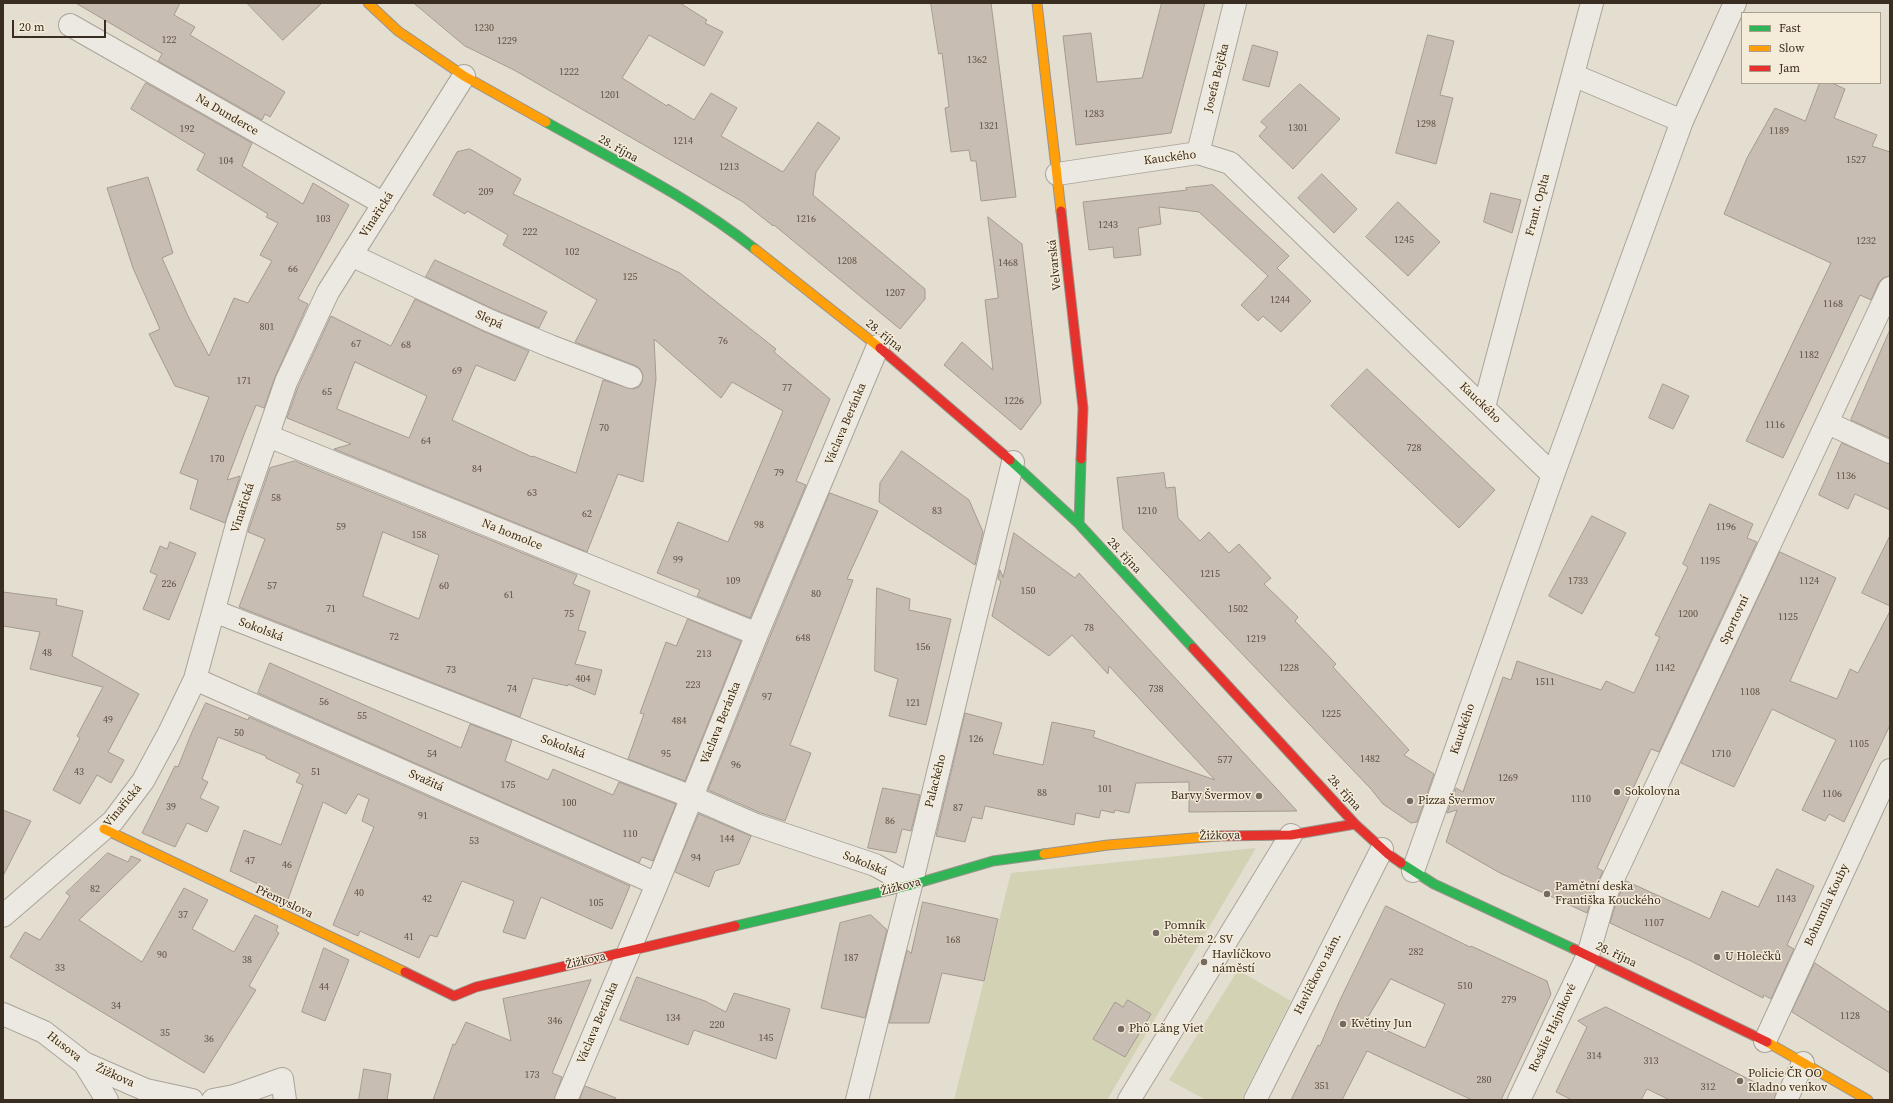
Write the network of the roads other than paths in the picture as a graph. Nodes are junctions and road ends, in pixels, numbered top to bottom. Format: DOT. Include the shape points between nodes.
graph roads {
  1 [pos="368,3"];
  2 [pos="1037,3"];
  3 [pos="1235,3"];
  4 [pos="1592,3"];
  5 [pos="1735,3"];
  6 [pos="70,25"];
  7 [pos="1573,75"];
  8 [pos="464,76"];
  9 [pos="1682,121"];
  10 [pos="1198,153"];
  11 [pos="1057,174"];
  12 [pos="384,204"];
  13 [pos="351,255"];
  14 [pos="1890,288"];
  15 [pos="878,346"];
  16 [pos="631,377"];
  17 [pos="1484,407"];
  18 [pos="1828,423"];
  19 [pos="268,436"];
  20 [pos="1890,452"];
  21 [pos="1012,462"];
  22 [pos="1553,475"];
  23 [pos="1079,524"];
  24 [pos="214,611"];
  25 [pos="757,634"];
  26 [pos="194,679"];
  27 [pos="1890,770"];
  28 [pos="692,797"];
  29 [pos="1356,824"];
  30 [pos="104,829"];
  31 [pos="1291,835"];
  32 [pos="1382,849"];
  33 [pos="1413,872"];
  34 [pos="657,884"];
  35 [pos="911,885"];
  36 [pos="3,916"];
  37 [pos="628,952"];
  38 [pos="1588,955"];
  39 [pos="454,996"];
  40 [pos="3,1014"];
  41 [pos="1765,1041"];
  42 [pos="84,1063"];
  43 [pos="1803,1064"];
  44 [pos="107,1100"];
  45 [pos="192,1100"];
  46 [pos="213,1100"];
  47 [pos="285,1100"];
  48 [pos="566,1100"];
  49 [pos="857,1100"];
  50 [pos="1129,1100"];
  51 [pos="1255,1100"];
  52 [pos="1519,1100"];
  53 [pos="1786,1100"];
  54 [pos="1868,1100"];
  1 -- 8 [label="main road, 28. října" via="398,31"];
  2 -- 11 [label="main road, Velvarská"];
  3 -- 10 [label="street, Josefa Bejčka"];
  4 -- 7 [label="street, Frant. Oplta"];
  5 -- 9 [label="street"];
  6 -- 12 [label="street, Na Dunderce"];
  7 -- 9 [label="street"];
  7 -- 17 [label="street, Frant. Oplta"];
  8 -- 12 [label="street, Vinařická"];
  8 -- 15 [label="main road, 28. října" via="659,185 724,225"];
  9 -- 22 [label="street"];
  10 -- 11 [label="street, Kauckého"];
  10 -- 17 [label="street, Kauckého" via="1230,163"];
  11 -- 23 [label="main road, Velvarská" via="1083,408"];
  12 -- 13 [label="street, Vinařická"];
  13 -- 16 [label="street, Slepá" via="488,320"];
  13 -- 19 [label="street, Vinařická" via="310,328 286,382"];
  14 -- 18 [label="street, Sportovní"];
  15 -- 21 [label="main road, 28. října"];
  15 -- 25 [label="street, Václava Beránka"];
  17 -- 22 [label="street, Kauckého"];
  18 -- 20 [label="street"];
  18 -- 38 [label="street, Sportovní" via="1605,896"];
  19 -- 24 [label="street, Vinařická" via="238,521"];
  19 -- 25 [label="street, Na homolce"];
  21 -- 23 [label="main road, 28. října"];
  21 -- 35 [label="street, Palackého"];
  22 -- 33 [label="street, Kauckého"];
  23 -- 29 [label="main road, 28. října"];
  24 -- 26 [label="street, Vinařická"];
  24 -- 28 [label="street, Sokolská"];
  25 -- 28 [label="street, Václava Beránka"];
  26 -- 30 [label="street, Vinařická" via="143,781"];
  26 -- 34 [label="street, Svažitá"];
  27 -- 41 [label="street, Bohumila Kouby"];
  28 -- 34 [label="street, Václava Beránka"];
  28 -- 35 [label="street, Sokolská" via="756,825 875,866"];
  29 -- 31 [label="main road, Žižkova"];
  29 -- 32 [label="main road, 28. října"];
  30 -- 36 [label="street, Vinařická"];
  30 -- 39 [label="main road, Přemyslova"];
  31 -- 35 [label="main road, Žižkova" via="1202,836 1101,846 993,861"];
  31 -- 50 [label="street"];
  32 -- 33 [label="main road, 28. října"];
  32 -- 51 [label="street, Havlíčkovo nám."];
  33 -- 38 [label="main road, 28. října"];
  34 -- 37 [label="street, Václava Beránka"];
  35 -- 37 [label="main road, Žižkova"];
  35 -- 49 [label="street, Palackého"];
  37 -- 39 [label="main road, Žižkova" via="476,987"];
  37 -- 48 [label="street, Václava Beránka"];
  38 -- 41 [label="main road, 28. října"];
  38 -- 52 [label="street, Rosálie Hajníkové"];
  40 -- 42 [label="street, Husova" via="44,1032"];
  41 -- 43 [label="main road, 28. října"];
  42 -- 44 [label="street, Husova"];
  42 -- 45 [label="street, Žižkova" via="146,1090"];
  43 -- 53 [label="street"];
  43 -- 54 [label="main road, 28. října"];
  46 -- 47 [label="street" via="234,1096 282,1079"];
}
